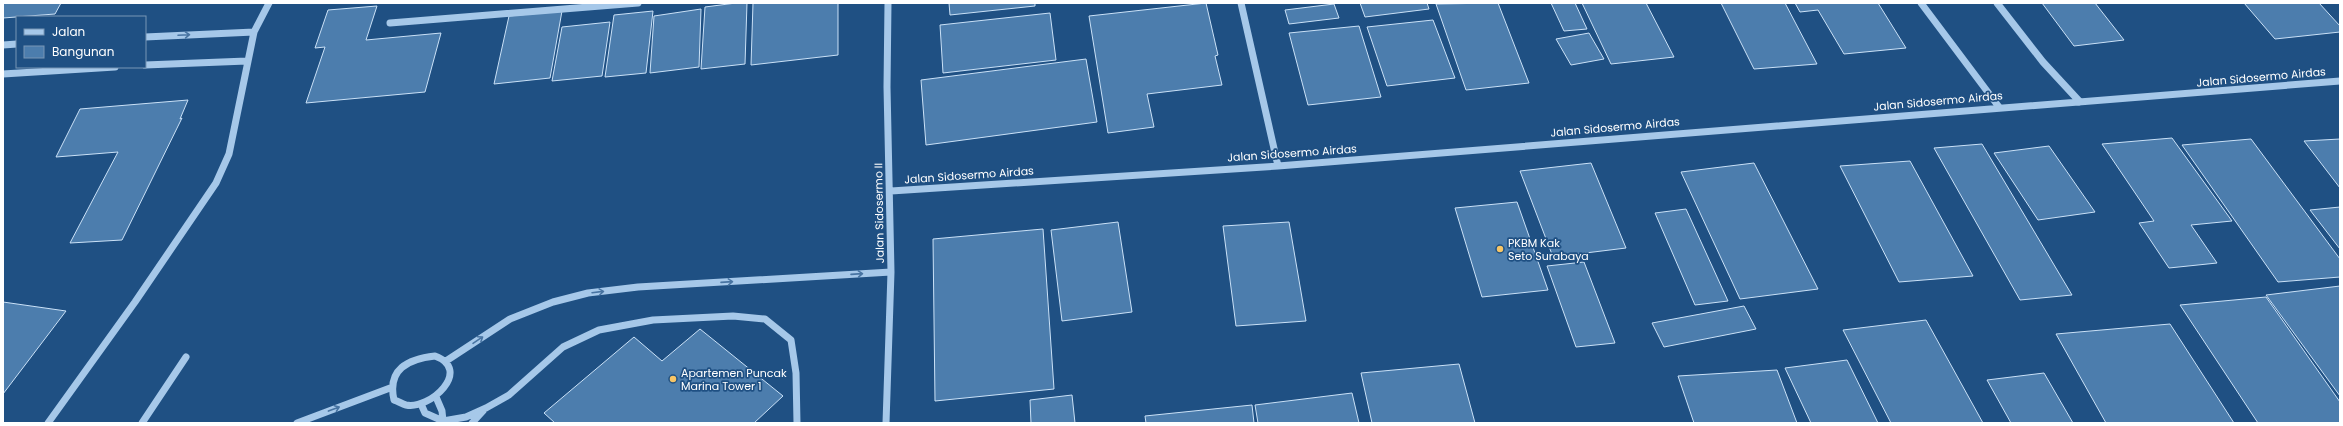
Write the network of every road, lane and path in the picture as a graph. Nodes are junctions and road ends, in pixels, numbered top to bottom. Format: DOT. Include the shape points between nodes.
graph roads {
  1 [pos="269,3"];
  2 [pos="638,3"];
  3 [pos="888,3"];
  4 [pos="1241,3"];
  5 [pos="1921,3"];
  6 [pos="1998,3"];
  7 [pos="390,23"];
  8 [pos="254,32"];
  9 [pos="146,37"];
  10 [pos="16,44"];
  11 [pos="3,45"];
  12 [pos="247,61"];
  13 [pos="146,65"];
  14 [pos="99,68"];
  15 [pos="3,74"];
  16 [pos="2340,81"];
  17 [pos="2080,102"];
  18 [pos="1999,107"];
  19 [pos="1278,166"];
  20 [pos="891,191"];
  21 [pos="891,272"];
  22 [pos="186,357"];
  23 [pos="446,361"];
  24 [pos="390,388"];
  25 [pos="436,397"];
  26 [pos="421,404"];
  27 [pos="486,408"];
  28 [pos="443,421"];
  29 [pos="48,423"];
  30 [pos="142,423"];
  31 [pos="297,423"];
  32 [pos="472,423"];
  33 [pos="798,423"];
  34 [pos="886,423"];
  1 -- 8 [label="street"];
  2 -- 7 [label="street"];
  3 -- 20 [label="street, Jalan Sidosermo II" via="887,87"];
  4 -- 19 [label="street"];
  5 -- 18 [label="street"];
  6 -- 17 [label="street" via="2043,62"];
  9 -- 8 [label="street, one-way"];
  8 -- 12 [label="street"];
  10 -- 11 [label="street"];
  12 -- 13 [label="street"];
  12 -- 29 [label="street" via="229,154 216,183"];
  14 -- 15 [label="street"];
  16 -- 17 [label="street, Jalan Sidosermo Airdas"];
  17 -- 18 [label="street, Jalan Sidosermo Airdas"];
  18 -- 19 [label="street, Jalan Sidosermo Airdas"];
  19 -- 20 [label="street, Jalan Sidosermo Airdas"];
  20 -- 21 [label="street, Jalan Sidosermo II"];
  23 -- 21 [label="street, one-way" via="510,319 553,302 588,294 638,287"];
  21 -- 34 [label="street, Jalan Sidosermo II"];
  22 -- 30 [label="street"];
  23 -- 24 [label="street" via="435,356 420,357 405,364 394,376"];
  23 -- 25 [label="street" via="450,372 447,385"];
  24 -- 26 [label="street" via="394,400 406,405"];
  31 -- 24 [label="street, one-way"];
  25 -- 26 [label="street"];
  25 -- 28 [label="street"];
  26 -- 28 [label="street" via="425,413"];
  27 -- 28 [label="street" via="466,417"];
  27 -- 32 [label="street"];
  27 -- 33 [label="street" via="509,395 563,348 599,330 653,320 733,316 766,320 792,340"];
}
